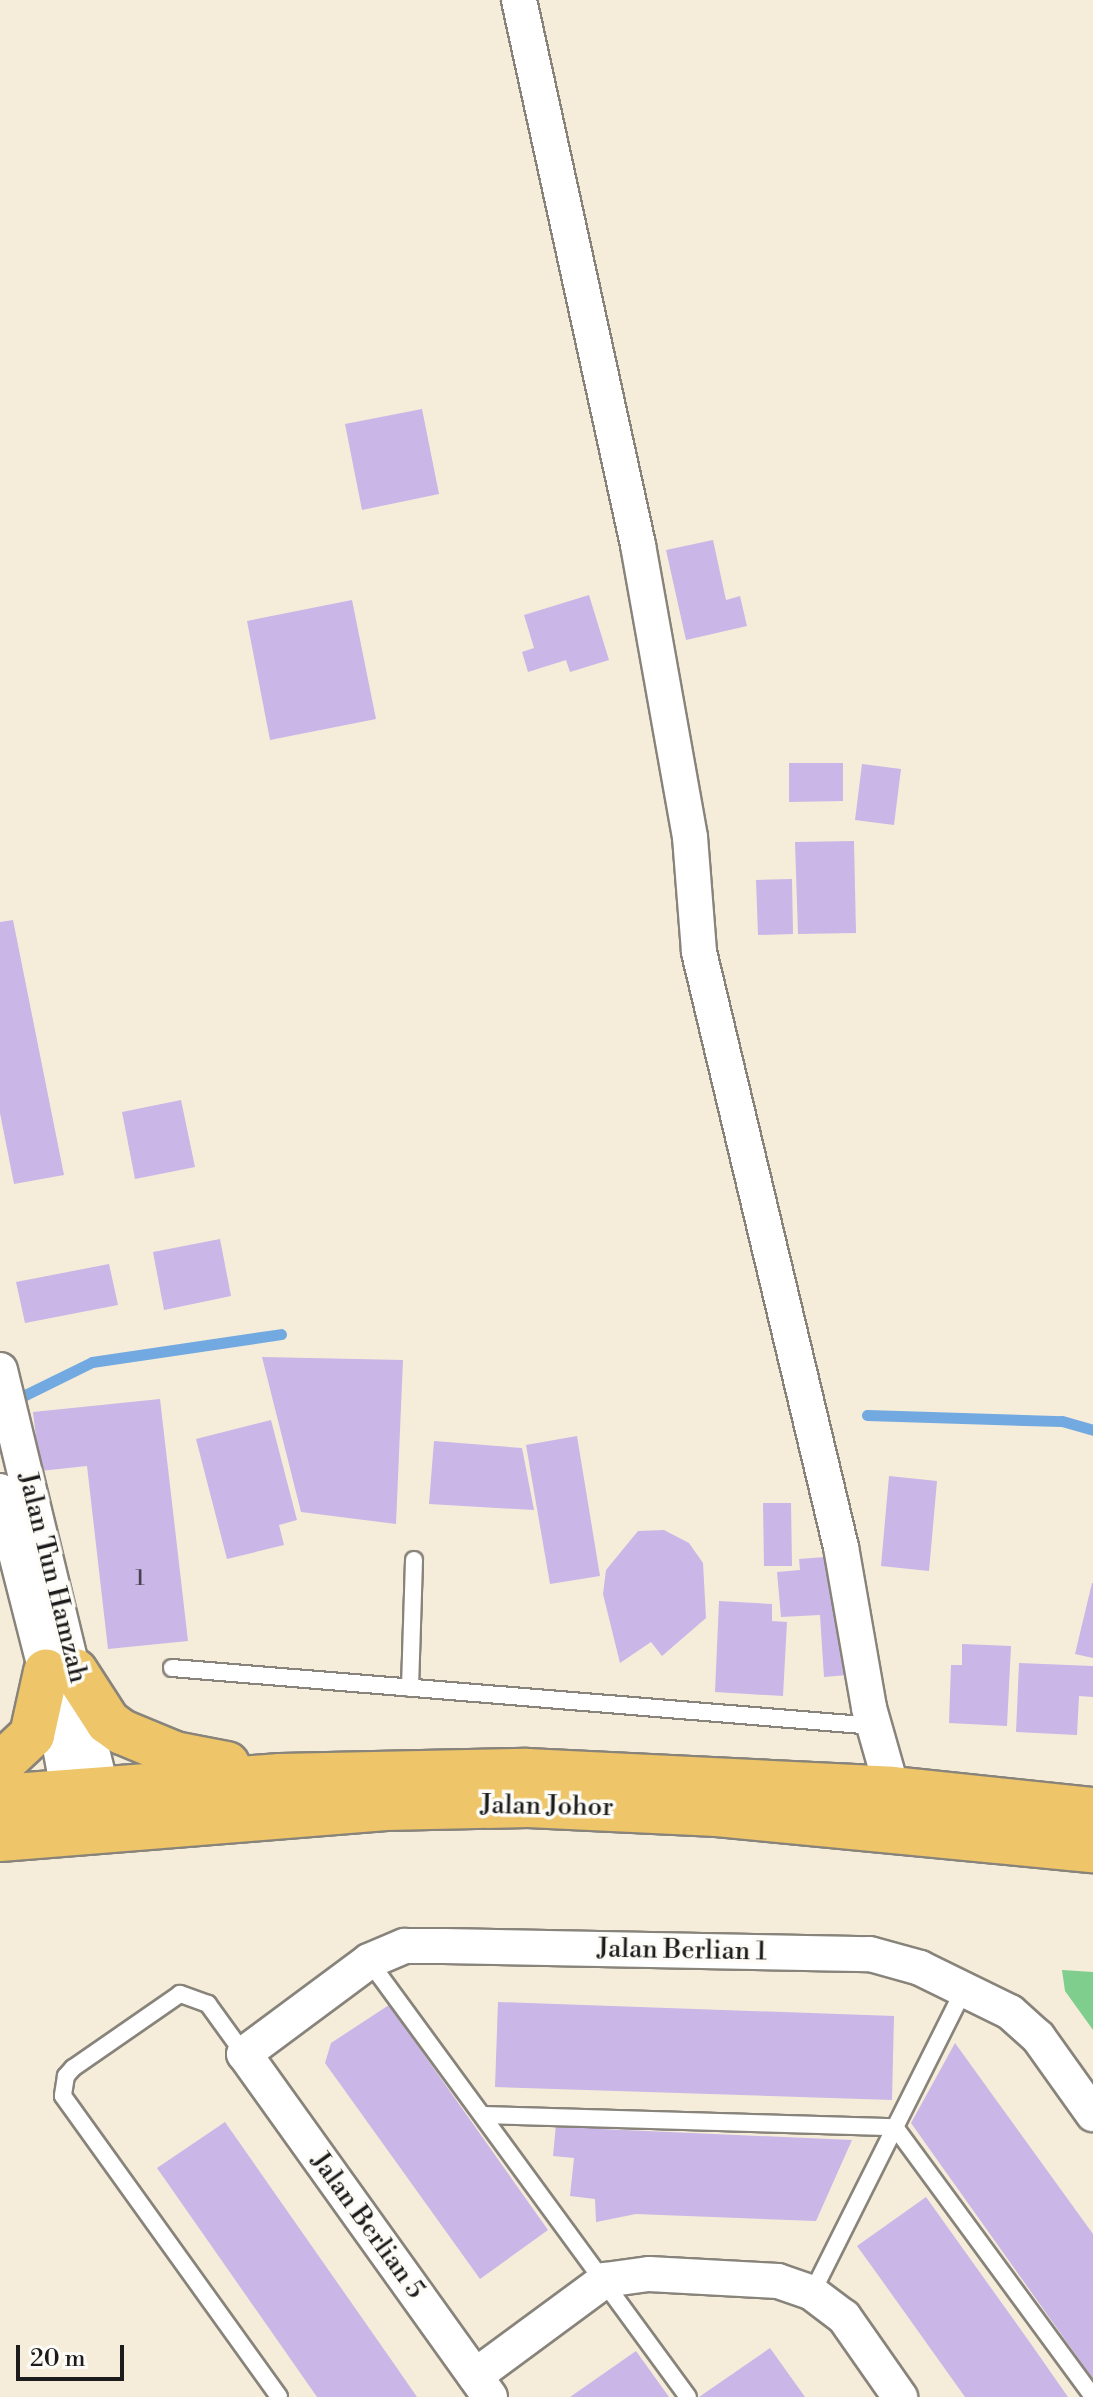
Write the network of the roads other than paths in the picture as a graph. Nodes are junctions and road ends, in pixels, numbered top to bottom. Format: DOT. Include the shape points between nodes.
graph roads {
  1 [pos="519,0"];
  2 [pos="0,1370"];
  3 [pos="0,1491"];
  4 [pos="414,1560"];
  5 [pos="172,1668"];
  6 [pos="60,1672"];
  7 [pos="410,1688"];
  8 [pos="874,1726"];
  9 [pos="0,1765"];
  10 [pos="280,1776"];
  11 [pos="892,1789"];
  12 [pos="86,1794"];
  13 [pos="0,1797"];
  14 [pos="1093,1810"];
  15 [pos="200,1824"];
  16 [pos="0,1830"];
  17 [pos="0,1839"];
  18 [pos="1093,1850"];
  19 [pos="369,1961"];
  20 [pos="964,1990"];
  21 [pos="244,2054"];
  22 [pos="1093,2114"];
  23 [pos="483,2115"];
  24 [pos="895,2127"];
  25 [pos="605,2280"];
  26 [pos="812,2293"];
  27 [pos="486,2392"];
  28 [pos="279,2397"];
  29 [pos="688,2397"];
  30 [pos="900,2397"];
  31 [pos="1093,2397"];
  1 -- 8 [label="street" via="638,545 690,837 699,952 841,1547"];
  2 -- 6 [label="street, Jalan Tun Hamzah"];
  3 -- 6 [label="street, Jalan Tun Hamzah"];
  4 -- 7 [label="lane"];
  5 -- 7 [label="lane"];
  6 -- 9 [label="highway" via="32,1735"];
  6 -- 10 [label="highway" via="122,1732 175,1754"];
  6 -- 12 [label="street, Jalan Tun Hamzah"];
  7 -- 8 [label="lane"];
  8 -- 11 [label="street"];
  10 -- 11 [label="highway, Jalan Johor" via="527,1771"];
  10 -- 12 [label="highway, Jalan Johor"];
  11 -- 14 [label="highway, Jalan Johor"];
  12 -- 13 [label="highway, Jalan Johor"];
  12 -- 15 [label="highway" via="102,1811"];
  12 -- 16 [label="highway"];
  15 -- 17 [label="highway, Jalan Johor"];
  15 -- 18 [label="highway, Jalan Johor" via="386,1808 528,1805 717,1814"];
  19 -- 20 [label="street, Jalan Berlian 1" via="405,1946 870,1954 920,1968"];
  19 -- 21 [label="street, Jalan Berlian 1"];
  19 -- 23 [label="lane"];
  20 -- 22 [label="street, Jalan Berlian 1" via="1010,2012 1038,2037"];
  20 -- 24 [label="lane"];
  21 -- 27 [label="street, Jalan Berlian 5"];
  21 -- 28 [label="lane" via="208,2004 180,1994 73,2068 63,2096"];
  23 -- 24 [label="lane"];
  23 -- 25 [label="lane"];
  24 -- 26 [label="lane"];
  24 -- 31 [label="lane"];
  25 -- 26 [label="street" via="649,2274 778,2281"];
  25 -- 27 [label="street"];
  25 -- 29 [label="lane"];
  26 -- 30 [label="street" via="844,2317"];
}
